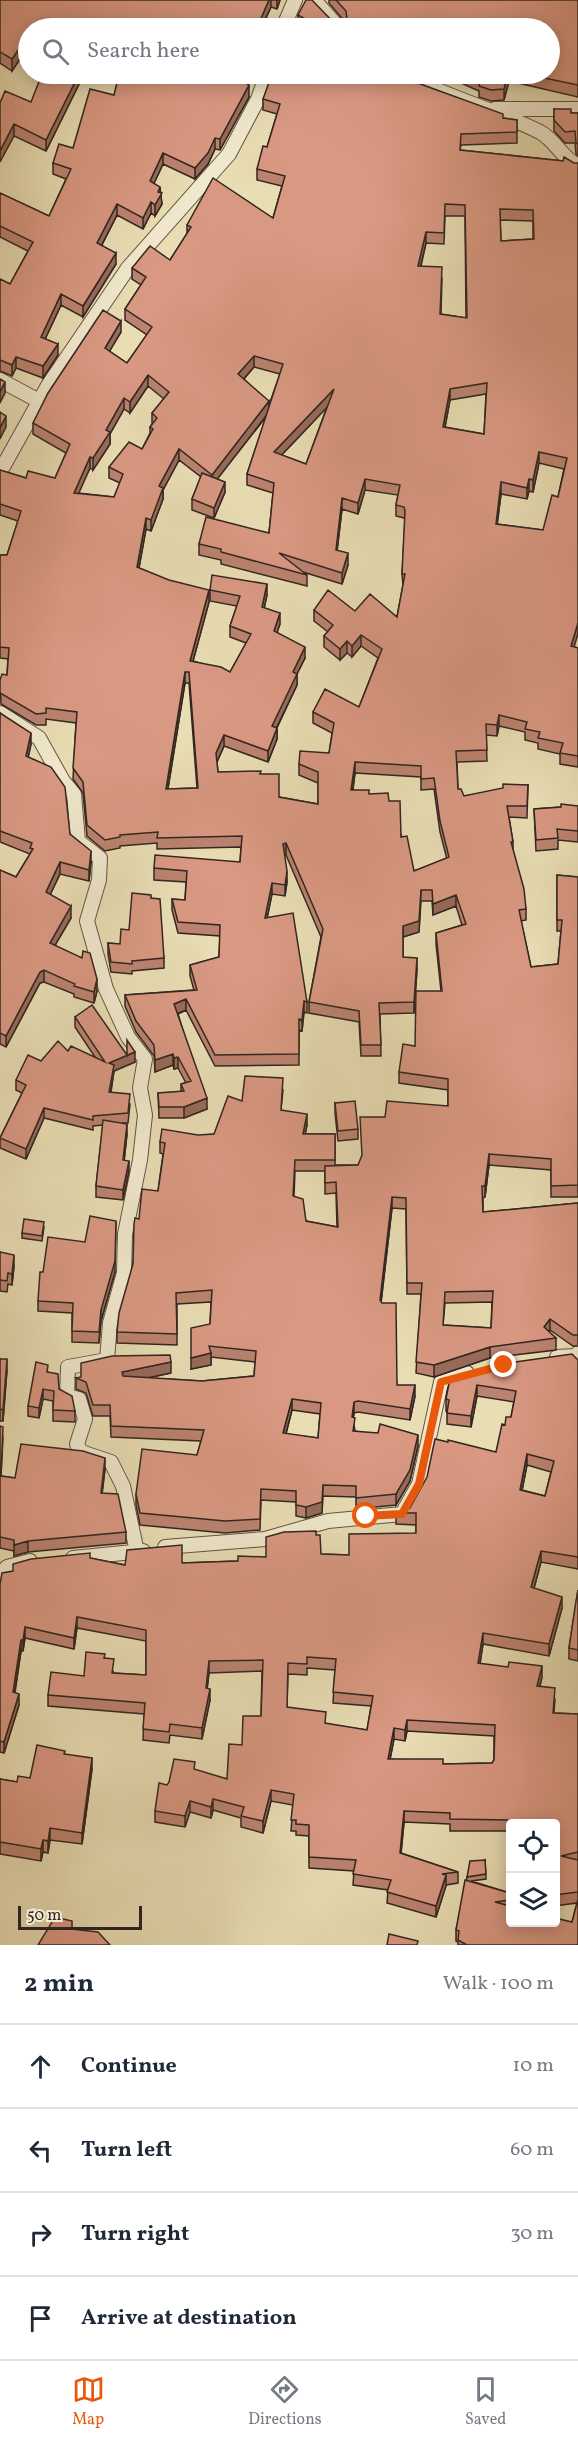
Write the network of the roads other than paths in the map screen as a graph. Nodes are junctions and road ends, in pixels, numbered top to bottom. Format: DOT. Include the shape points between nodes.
graph roads {
  1 [pos="295,0"];
  2 [pos="314,0"];
  3 [pos="287,18"];
  4 [pos="330,18"];
  5 [pos="263,84"];
  6 [pos="421,84"];
  7 [pos="489,109"];
  8 [pos="578,109"];
  9 [pos="578,166"];
  10 [pos="0,380"];
  11 [pos="39,401"];
  12 [pos="0,472"];
  13 [pos="0,713"];
  14 [pos="578,1353"];
  15 [pos="548,1358"];
  16 [pos="482,1369"];
  17 [pos="137,1552"];
  18 [pos="62,1559"];
  19 [pos="40,1560"];
  20 [pos="0,1575"];
  1 -- 3 [label="street"];
  2 -- 4 [label="street"];
  5 -- 11 [label="street" via="229,154 128,268"];
  6 -- 7 [label="street"];
  7 -- 8 [label="street"];
  7 -- 9 [label="street" via="544,134 568,161"];
  10 -- 11 [label="street"];
  11 -- 12 [label="street"];
  13 -- 17 [label="street" via="39,738 74,794 78,841 100,858 99,880 87,921 106,989 128,1037 144,1059 140,1088 145,1116 140,1160 125,1234 124,1273 110,1323 107,1360 68,1367 67,1396 79,1399 85,1419 78,1444 81,1452 111,1462 123,1486"];
  14 -- 15 [label="street"];
  16 -- 17 [label="street" via="441,1382 419,1484 402,1514 328,1521 265,1539"];
  17 -- 18 [label="street"];
  19 -- 20 [label="street" via="7,1568"];
}
